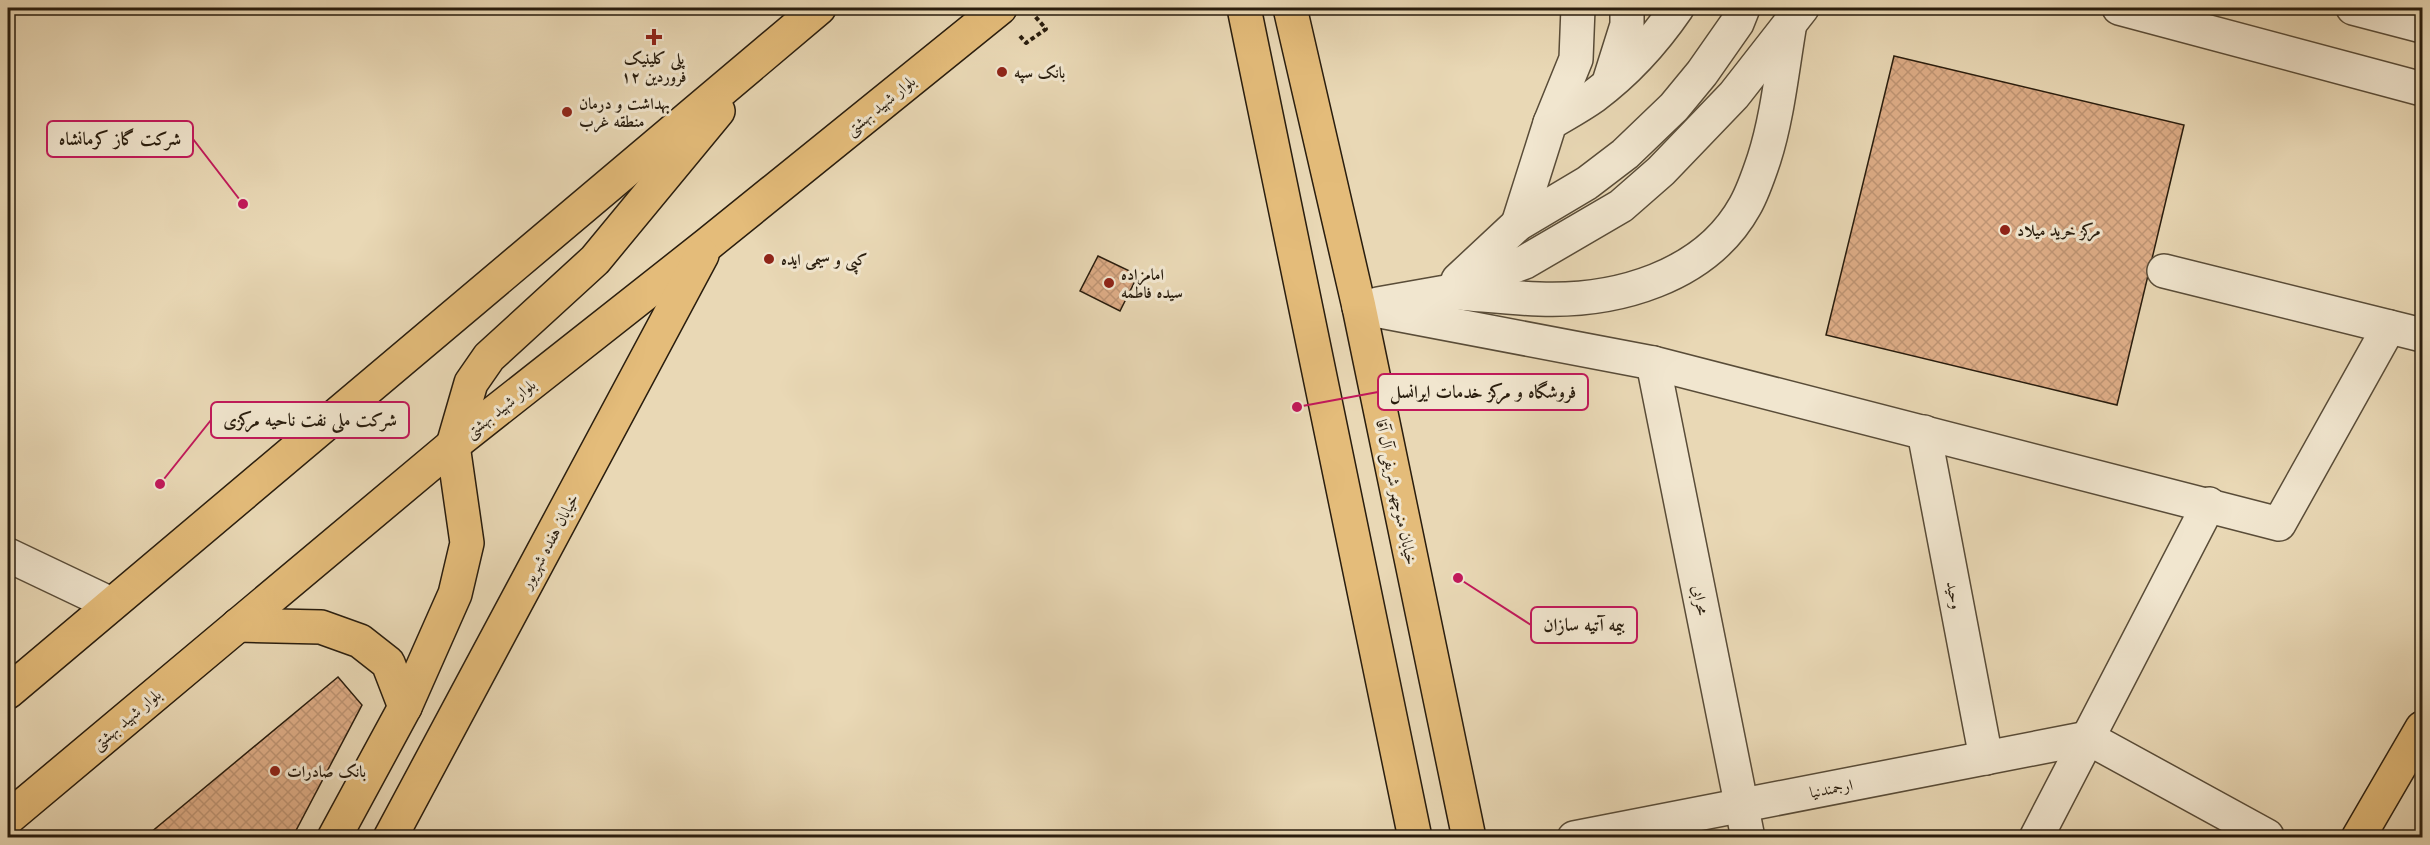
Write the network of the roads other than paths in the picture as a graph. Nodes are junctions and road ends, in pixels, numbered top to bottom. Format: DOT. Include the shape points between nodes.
graph roads {
  1 [pos="819,8"];
  2 [pos="1000,8"];
  3 [pos="1244,8"];
  4 [pos="1290,8"];
  5 [pos="1578,8"];
  6 [pos="1627,8"];
  7 [pos="1677,8"];
  8 [pos="1743,8"];
  9 [pos="2119,8"];
  10 [pos="2353,8"];
  11 [pos="1796,16"];
  12 [pos="2422,26"];
  13 [pos="771,46"];
  14 [pos="1608,84"];
  15 [pos="2422,89"];
  16 [pos="1550,123"];
  17 [pos="1518,224"];
  18 [pos="708,244"];
  19 [pos="2164,271"];
  20 [pos="1446,292"];
  21 [pos="1359,307"];
  22 [pos="2389,327"];
  23 [pos="2422,335"];
  24 [pos="1653,363"];
  25 [pos="1924,432"];
  26 [pos="453,445"];
  27 [pos="2209,504"];
  28 [pos="8,555"];
  29 [pos="111,604"];
  30 [pos="238,625"];
  31 [pos="8,692"];
  32 [pos="405,706"];
  33 [pos="2422,728"];
  34 [pos="2088,738"];
  35 [pos="1986,758"];
  36 [pos="1742,806"];
  37 [pos="8,818"];
  38 [pos="2267,836"];
  39 [pos="334,837"];
  40 [pos="390,837"];
  41 [pos="1415,837"];
  42 [pos="1469,837"];
  43 [pos="1574,837"];
  44 [pos="1748,837"];
  45 [pos="2036,837"];
  46 [pos="2358,837"];
  1 -- 13 [label="main road"];
  2 -- 18 [label="main road, بلوار شهید بهشتی"];
  3 -- 41 [label="main road"];
  4 -- 21 [label="main road, خیابان منوچهر شریفی آل آقا"];
  5 -- 16 [label="street" via="1576,59"];
  6 -- 14 [label="street" via="1627,25"];
  7 -- 14 [label="street"];
  8 -- 17 [label="street" via="1737,23 1674,107 1625,154 1587,183"];
  9 -- 15 [label="street"];
  10 -- 12 [label="street"];
  11 -- 20 [label="street" via="1734,95 1661,171 1621,206 1525,262"];
  11 -- 20 [label="street" via="1765,158 1745,206 1724,234 1694,261 1648,285 1600,296 1541,299"];
  13 -- 26 [label="main road" via="595,260 489,357 471,384"];
  13 -- 29 [label="main road"];
  14 -- 16 [label="street"];
  16 -- 17 [label="street"];
  17 -- 20 [label="street"];
  18 -- 26 [label="main road, بلوار شهید بهشتی"];
  18 -- 40 [label="main road, خیابان هفده شهریور"];
  19 -- 22 [label="street"];
  20 -- 21 [label="street"];
  21 -- 24 [label="street"];
  21 -- 42 [label="main road, خیابان منوچهر شریفی آل آقا"];
  22 -- 23 [label="street"];
  22 -- 27 [label="street" via="2279,524"];
  24 -- 25 [label="street"];
  24 -- 36 [label="street, محرابی"];
  25 -- 27 [label="street"];
  25 -- 35 [label="street, وحید"];
  26 -- 30 [label="main road, بلوار شهید بهشتی"];
  26 -- 32 [label="main road" via="467,543 455,594"];
  27 -- 34 [label="street"];
  28 -- 29 [label="street"];
  29 -- 31 [label="main road"];
  30 -- 32 [label="main road" via="321,627 360,641 388,663"];
  30 -- 37 [label="main road, بلوار شهید بهشتی"];
  32 -- 39 [label="main road"];
  33 -- 46 [label="main road"];
  34 -- 35 [label="street, ارجمندنیا"];
  34 -- 38 [label="street"];
  34 -- 45 [label="street"];
  35 -- 36 [label="street, ارجمندنیا"];
  36 -- 43 [label="street, ارجمندنیا"];
  36 -- 44 [label="street, محرابی"];
}
